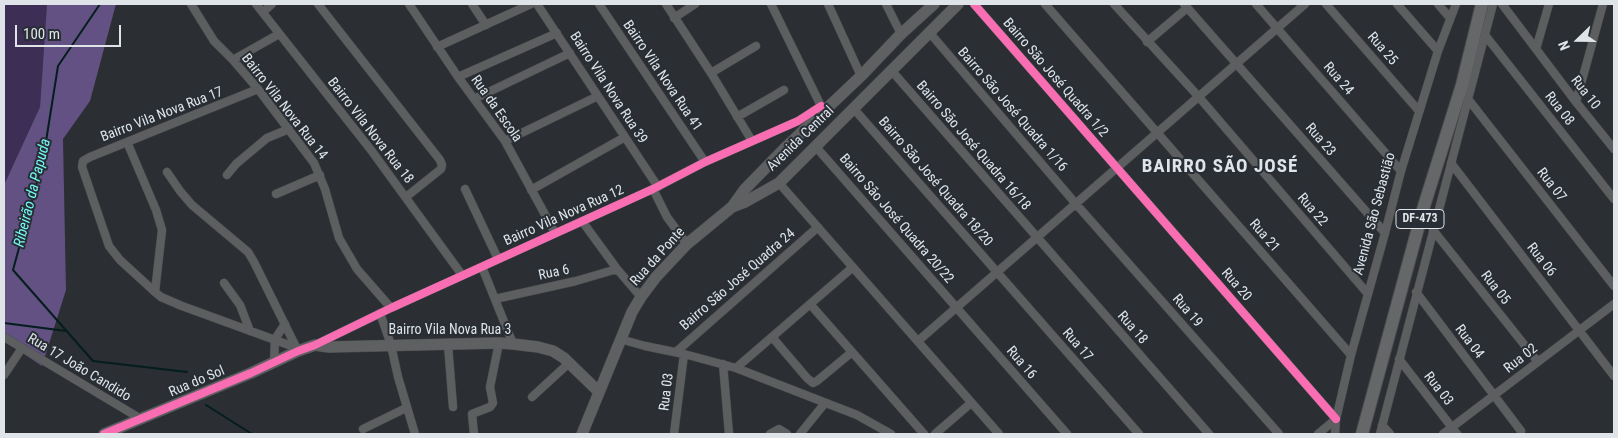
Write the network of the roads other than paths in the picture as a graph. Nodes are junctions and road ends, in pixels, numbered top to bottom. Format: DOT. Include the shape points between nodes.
graph roads {
  1 [pos="190,4"];
  2 [pos="256,4"];
  3 [pos="272,4"];
  4 [pos="318,4"];
  5 [pos="409,4"];
  6 [pos="472,4"];
  7 [pos="532,4"];
  8 [pos="537,4"];
  9 [pos="599,4"];
  10 [pos="666,4"];
  11 [pos="695,4"];
  12 [pos="771,4"];
  13 [pos="828,4"];
  14 [pos="886,4"];
  15 [pos="934,4"];
  16 [pos="958,4"];
  17 [pos="974,4"];
  18 [pos="1045,4"];
  19 [pos="1114,4"];
  20 [pos="1256,4"];
  21 [pos="1305,4"];
  22 [pos="1326,4"];
  23 [pos="1397,4"];
  24 [pos="1438,4"];
  25 [pos="1456,4"];
  26 [pos="1482,4"];
  27 [pos="1493,4"];
  28 [pos="1502,4"];
  29 [pos="1548,4"];
  30 [pos="1603,4"];
  31 [pos="1185,6"];
  32 [pos="263,12"];
  33 [pos="674,18"];
  34 [pos="1450,18"];
  35 [pos="486,25"];
  36 [pos="1277,28"];
  37 [pos="929,32"];
  38 [pos="557,33"];
  39 [pos="279,34"];
  40 [pos="901,34"];
  41 [pos="1485,35"];
  42 [pos="1148,42"];
  43 [pos="756,46"];
  44 [pos="437,47"];
  45 [pos="1536,49"];
  46 [pos="1438,51"];
  47 [pos="570,53"];
  48 [pos="233,60"];
  49 [pos="1236,62"];
  50 [pos="891,70"];
  51 [pos="711,73"];
  52 [pos="862,76"];
  53 [pos="458,78"];
  54 [pos="258,89"];
  55 [pos="784,90"];
  56 [pos="598,96"];
  57 [pos="1198,96"];
  58 [pos="474,99"];
  59 [pos="1468,99"];
  60 [pos="1576,102"];
  61 [pos="822,109"];
  62 [pos="854,109"];
  63 [pos="1419,111"];
  64 [pos="736,117"];
  65 [pos="289,129"];
  66 [pos="1158,133"];
  67 [pos="625,136"];
  68 [pos="504,141"];
  69 [pos="752,141"];
  70 [pos="126,142"];
  71 [pos="816,146"];
  72 [pos="786,147"];
  73 [pos="1614,149"];
  74 [pos="705,162"];
  75 [pos="800,162"];
  76 [pos="1451,163"];
  77 [pos="1117,168"];
  78 [pos="1401,171"];
  79 [pos="167,172"];
  80 [pos="227,175"];
  81 [pos="320,175"];
  82 [pos="779,183"];
  83 [pos="655,188"];
  84 [pos="466,189"];
  85 [pos="532,190"];
  86 [pos="276,194"];
  87 [pos="406,197"];
  88 [pos="1614,199"];
  89 [pos="1076,204"];
  90 [pos="732,207"];
  91 [pos="582,220"];
  92 [pos="818,227"];
  93 [pos="1433,230"];
  94 [pos="556,233"];
  95 [pos="1386,233"];
  96 [pos="1037,237"];
  97 [pos="687,244"];
  98 [pos="498,259"];
  99 [pos="482,267"];
  100 [pos="853,267"];
  101 [pos="617,269"];
  102 [pos="997,272"];
  103 [pos="462,275"];
  104 [pos="224,283"];
  105 [pos="1614,286"];
  106 [pos="154,292"];
  107 [pos="1416,292"];
  108 [pos="1368,294"];
  109 [pos="641,297"];
  110 [pos="495,298"];
  111 [pos="810,304"];
  112 [pos="1614,304"];
  113 [pos="391,308"];
  114 [pos="956,308"];
  115 [pos="380,313"];
  116 [pos="285,324"];
  117 [pos="1579,330"];
  118 [pos="250,331"];
  119 [pos="4,337"];
  120 [pos="772,337"];
  121 [pos="620,338"];
  122 [pos="275,339"];
  123 [pos="918,341"];
  124 [pos="498,343"];
  125 [pos="513,344"];
  126 [pos="315,345"];
  127 [pos="391,345"];
  128 [pos="448,345"];
  129 [pos="22,348"];
  130 [pos="297,349"];
  131 [pos="676,352"];
  132 [pos="852,352"];
  133 [pos="684,354"];
  134 [pos="1351,355"];
  135 [pos="1399,358"];
  136 [pos="274,362"];
  137 [pos="1538,362"];
  138 [pos="569,363"];
  139 [pos="723,364"];
  140 [pos="736,368"];
  141 [pos="1613,374"];
  142 [pos="4,375"];
  143 [pos="599,392"];
  144 [pos="1494,396"];
  145 [pos="532,398"];
  146 [pos="825,403"];
  147 [pos="971,403"];
  148 [pos="453,407"];
  149 [pos="406,408"];
  150 [pos="141,419"];
  151 [pos="1336,419"];
  152 [pos="1382,425"];
  153 [pos="362,429"];
  154 [pos="1455,431"];
  155 [pos="1521,431"];
  156 [pos="104,434"];
  157 [pos="415,434"];
  158 [pos="474,434"];
  159 [pos="582,434"];
  160 [pos="674,434"];
  161 [pos="729,434"];
  162 [pos="770,434"];
  163 [pos="787,434"];
  164 [pos="800,434"];
  165 [pos="891,434"];
  166 [pos="924,434"];
  167 [pos="935,434"];
  168 [pos="999,434"];
  169 [pos="1067,434"];
  170 [pos="1139,434"];
  171 [pos="1209,434"];
  172 [pos="1279,434"];
  173 [pos="1318,434"];
  174 [pos="1335,434"];
  175 [pos="1362,434"];
  176 [pos="1380,434"];
  177 [pos="1390,434"];
  178 [pos="1443,434"];
  1 -- 48 [label="street, Bairro Vila Nova Rua 14" via="214,41"];
  2 -- 32 [label="street, Bairro Vila Nova Rua 18"];
  3 -- 32 [label="street"];
  4 -- 87 [label="street" via="441,162 442,168"];
  5 -- 44 [label="street, Rua da Escola"];
  6 -- 35 [label="street"];
  7 -- 35 [label="street"];
  8 -- 38 [label="street, Bairro Vila Nova Rua 39"];
  9 -- 74 [label="street, Bairro Vila Nova Rua 41"];
  10 -- 33 [label="street"];
  11 -- 33 [label="street"];
  12 -- 61 [label="street"];
  13 -- 52 [label="street"];
  14 -- 40 [label="street"];
  15 -- 40 [label="street, Avenida Central"];
  16 -- 37 [label="street, Avenida Central"];
  17 -- 77 [label="street, Bairro São José Quadra 1/2"];
  18 -- 66 [label="street, Rua 21"];
  19 -- 42 [label="street, Rua 22"];
  20 -- 36 [label="street, Rua 24"];
  21 -- 36 [label="street"];
  22 -- 63 [label="street, Rua 25"];
  23 -- 46 [label="street"];
  24 -- 34 [label="street"];
  25 -- 34 [label="street, Avenida São Sebastião"];
  26 -- 175 [label="main road, DF-473" via="1462,85 1424,206"];
  27 -- 41 [label="street"];
  28 -- 45 [label="street, Rua 10"];
  29 -- 45 [label="street"];
  30 -- 60 [label="street"];
  31 -- 42 [label="street"];
  31 -- 49 [label="street, Rua 23"];
  32 -- 39 [label="street, Bairro Vila Nova Rua 18"];
  33 -- 51 [label="street"];
  34 -- 46 [label="street, Avenida São Sebastião"];
  35 -- 44 [label="street"];
  36 -- 49 [label="street"];
  36 -- 78 [label="street, Rua 24"];
  37 -- 50 [label="street, Avenida Central"];
  37 -- 89 [label="street, Bairro São José Quadra 1/16"];
  38 -- 47 [label="street, Bairro Vila Nova Rua 39"];
  38 -- 53 [label="street"];
  39 -- 48 [label="street"];
  39 -- 87 [label="street, Bairro Vila Nova Rua 18"];
  40 -- 52 [label="street, Avenida Central"];
  41 -- 59 [label="street"];
  41 -- 88 [label="street, Rua 08"];
  42 -- 57 [label="street, Rua 22"];
  43 -- 51 [label="street"];
  44 -- 53 [label="street, Rua da Escola"];
  45 -- 60 [label="street, Rua 10"];
  46 -- 63 [label="street, Avenida São Sebastião"];
  47 -- 56 [label="street, Bairro Vila Nova Rua 39"];
  47 -- 58 [label="street"];
  48 -- 54 [label="street, Bairro Vila Nova Rua 14"];
  49 -- 57 [label="street"];
  49 -- 95 [label="street, Rua 23"];
  50 -- 62 [label="street, Avenida Central"];
  50 -- 96 [label="street, Bairro São José Quadra 16/18"];
  51 -- 64 [label="street"];
  52 -- 61 [label="street, Avenida Central"];
  53 -- 58 [label="street, Rua da Escola"];
  54 -- 65 [label="street, Bairro Vila Nova Rua 14"];
  54 -- 70 [label="street, Bairro Vila Nova Rua 17"];
  55 -- 64 [label="street"];
  56 -- 67 [label="street, Bairro Vila Nova Rua 39"];
  56 -- 68 [label="street"];
  57 -- 66 [label="street"];
  57 -- 108 [label="street, Rua 22"];
  58 -- 68 [label="street, Rua da Escola"];
  59 -- 76 [label="street"];
  59 -- 105 [label="street, Rua 07"];
  60 -- 73 [label="street, Rua 10"];
  61 -- 69 [label="street, Bairro Vila Nova Rua 12"];
  61 -- 72 [label="street, Avenida Central"];
  62 -- 71 [label="street, Avenida Central"];
  62 -- 102 [label="street, Bairro São José Quadra 18/20"];
  63 -- 78 [label="street, Avenida São Sebastião"];
  64 -- 69 [label="street"];
  65 -- 80 [label="street" via="267,138"];
  65 -- 81 [label="street, Bairro Vila Nova Rua 14"];
  66 -- 77 [label="street"];
  66 -- 134 [label="street, Rua 21"];
  67 -- 83 [label="street, Bairro Vila Nova Rua 39"];
  67 -- 85 [label="street"];
  68 -- 85 [label="street, Rua da Escola"];
  69 -- 74 [label="street, Bairro Vila Nova Rua 12"];
  70 -- 106 [label="street" via="162,230"];
  70 -- 106 [label="street, Bairro Vila Nova Rua 17" via="87,158 82,163 82,170 109,246"];
  71 -- 75 [label="street, Avenida Central"];
  71 -- 114 [label="street, Bairro São José Quadra 20/22"];
  72 -- 75 [label="street"];
  72 -- 90 [label="street, Avenida Central"];
  74 -- 83 [label="street, Bairro Vila Nova Rua 12"];
  75 -- 82 [label="street, Avenida Central"];
  76 -- 93 [label="street"];
  76 -- 117 [label="street, Rua 06"];
  77 -- 89 [label="street"];
  77 -- 151 [label="street, Rua 20"];
  78 -- 95 [label="street, Avenida São Sebastião"];
  79 -- 116 [label="street" via="192,205 248,252"];
  81 -- 86 [label="street"];
  81 -- 113 [label="street, Bairro Vila Nova Rua 14" via="339,238 356,269"];
  82 -- 90 [label="street, Avenida Central"];
  82 -- 92 [label="street"];
  83 -- 91 [label="street, Bairro Vila Nova Rua 12"];
  83 -- 97 [label="street, Bairro Vila Nova Rua 39" via="667,217"];
  84 -- 98 [label="street"];
  85 -- 94 [label="street, Rua da Escola"];
  87 -- 103 [label="street, Bairro Vila Nova Rua 18"];
  89 -- 96 [label="street"];
  89 -- 172 [label="street, Rua 19"];
  90 -- 97 [label="street, Rua da Ponte"];
  91 -- 94 [label="street, Bairro Vila Nova Rua 12"];
  91 -- 101 [label="street"];
  92 -- 100 [label="street"];
  92 -- 131 [label="street, Bairro São José Quadra 24"];
  93 -- 107 [label="street"];
  93 -- 137 [label="street, Rua 05"];
  94 -- 98 [label="street, Bairro Vila Nova Rua 12"];
  95 -- 108 [label="street, Avenida São Sebastião"];
  96 -- 102 [label="street"];
  96 -- 171 [label="street, Rua 18"];
  97 -- 109 [label="street, Rua da Ponte"];
  98 -- 99 [label="street, Bairro Vila Nova Rua 12"];
  99 -- 103 [label="street, Bairro Vila Nova Rua 12"];
  99 -- 110 [label="street"];
  100 -- 111 [label="street"];
  100 -- 123 [label="street"];
  101 -- 109 [label="street"];
  101 -- 110 [label="street, Rua 6"];
  102 -- 114 [label="street"];
  102 -- 170 [label="street, Rua 17"];
  103 -- 113 [label="street, Bairro Vila Nova Rua 12"];
  104 -- 118 [label="street" via="240,305"];
  106 -- 118 [label="street" via="169,301"];
  107 -- 135 [label="street"];
  107 -- 144 [label="street, Rua 04"];
  108 -- 134 [label="street, Avenida São Sebastião"];
  109 -- 121 [label="street, Rua da Ponte"];
  110 -- 125 [label="street"];
  111 -- 120 [label="street"];
  111 -- 132 [label="street"];
  112 -- 117 [label="street, Rua 02"];
  113 -- 115 [label="street, Bairro Vila Nova Rua 12"];
  114 -- 123 [label="street"];
  114 -- 169 [label="street, Rua 16"];
  115 -- 126 [label="street, Bairro Vila Nova Rua 12"];
  115 -- 127 [label="street"];
  116 -- 122 [label="street"];
  116 -- 130 [label="street"];
  117 -- 137 [label="street, Rua 02"];
  117 -- 141 [label="street, Rua 06"];
  118 -- 122 [label="street"];
  119 -- 129 [label="street, Rua 17 João Candido"];
  120 -- 132 [label="street" via="813,382"];
  120 -- 140 [label="street"];
  121 -- 131 [label="street"];
  121 -- 143 [label="street, Rua da Ponte"];
  122 -- 130 [label="street"];
  122 -- 136 [label="street"];
  123 -- 147 [label="street"];
  124 -- 125 [label="street, Bairro Vila Nova Rua 3"];
  124 -- 128 [label="street, Bairro Vila Nova Rua 3"];
  124 -- 158 [label="street" via="490,387 492,405 471,415"];
  125 -- 138 [label="street, Bairro Vila Nova Rua 3" via="548,350"];
  126 -- 127 [label="street, Bairro Vila Nova Rua 3"];
  126 -- 130 [label="street, Rua do Sol"];
  127 -- 128 [label="street, Bairro Vila Nova Rua 3"];
  127 -- 149 [label="street"];
  128 -- 148 [label="street"];
  129 -- 142 [label="street"];
  129 -- 150 [label="street, Rua 17 João Candido"];
  130 -- 136 [label="street, Rua do Sol"];
  131 -- 133 [label="street"];
  132 -- 166 [label="street"];
  133 -- 139 [label="street"];
  133 -- 160 [label="street, Rua 03"];
  134 -- 151 [label="street, Avenida São Sebastião"];
  135 -- 152 [label="street"];
  135 -- 154 [label="street, Rua 03"];
  136 -- 150 [label="street, Rua do Sol"];
  137 -- 144 [label="street, Rua 02"];
  138 -- 143 [label="street, Bairro Vila Nova Rua 3"];
  138 -- 145 [label="street"];
  139 -- 140 [label="street"];
  139 -- 161 [label="street"];
  140 -- 146 [label="street"];
  143 -- 159 [label="street, Rua da Ponte"];
  144 -- 154 [label="street, Rua 02"];
  144 -- 155 [label="street, Rua 04"];
  146 -- 164 [label="street"];
  146 -- 165 [label="street"];
  147 -- 167 [label="street"];
  147 -- 168 [label="street"];
  149 -- 153 [label="street"];
  149 -- 157 [label="street"];
  150 -- 156 [label="street, Rua do Sol"];
  151 -- 173 [label="street"];
  151 -- 174 [label="street, Avenida São Sebastião"];
  152 -- 176 [label="street"];
  152 -- 177 [label="street"];
  154 -- 178 [label="street, Rua 02"];
  162 -- 163 [label="street" via="779,430"];
}
